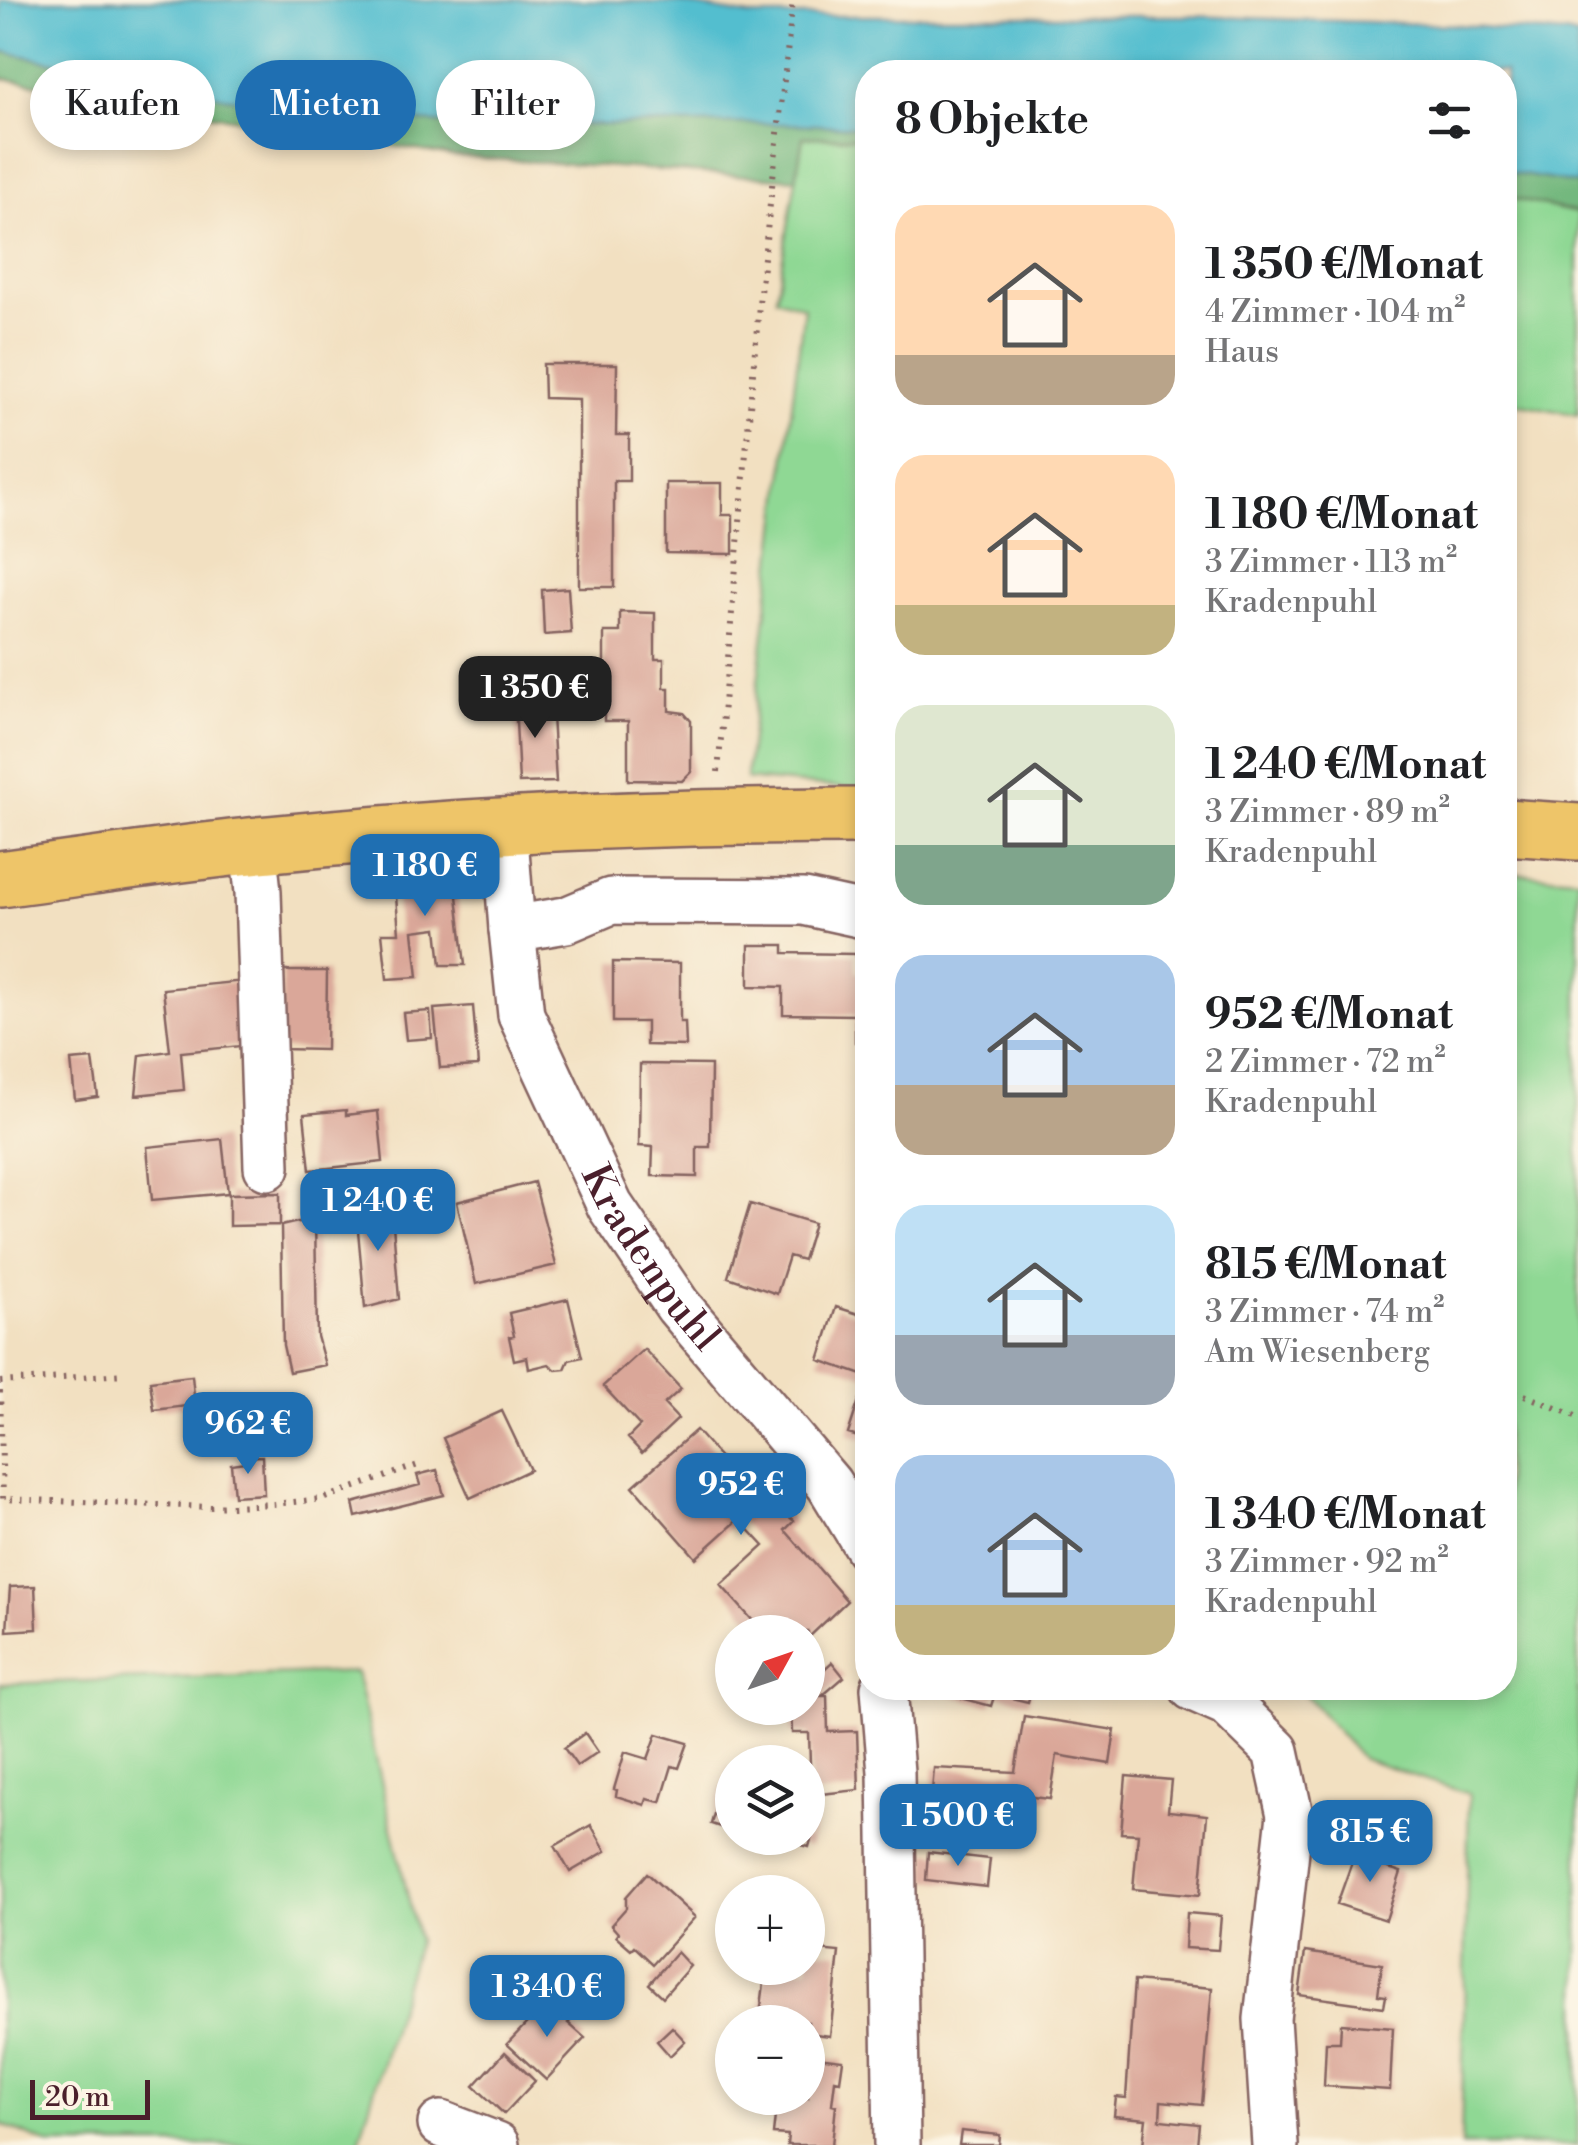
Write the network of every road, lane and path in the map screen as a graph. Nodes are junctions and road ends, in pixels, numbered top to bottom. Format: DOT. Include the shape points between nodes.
graph roads {
  1 [pos="793,0"];
  2 [pos="714,816"];
  3 [pos="855,816"];
  4 [pos="504,824"];
  5 [pos="1517,829"];
  6 [pos="1578,832"];
  7 [pos="252,846"];
  8 [pos="0,879"];
  9 [pos="855,913"];
  10 [pos="512,928"];
  11 [pos="266,1167"];
  12 [pos="125,1374"];
  13 [pos="0,1382"];
  14 [pos="0,1390"];
  15 [pos="1517,1392"];
  16 [pos="1578,1418"];
  17 [pos="418,1466"];
  18 [pos="855,1527"];
  19 [pos="885,1700"];
  20 [pos="1220,1700"];
  21 [pos="440,2124"];
  22 [pos="496,2145"];
  23 [pos="897,2145"];
  24 [pos="1275,2145"];
  1 -- 2 [label="path"];
  2 -- 3 [label="main road"];
  2 -- 4 [label="main road"];
  4 -- 7 [label="main road"];
  4 -- 10 [label="street, Kradenpuhl"];
  5 -- 6 [label="main road"];
  7 -- 8 [label="main road"];
  7 -- 11 [label="street"];
  9 -- 10 [label="street" via="804,902 611,901 566,920"];
  10 -- 18 [label="street, Kradenpuhl" via="521,1015 610,1206 678,1306 829,1484"];
  12 -- 13 [label="path"];
  14 -- 17 [label="path" via="3,1499 274,1504 322,1498"];
  15 -- 16 [label="path"];
  19 -- 23 [label="street"];
  20 -- 24 [label="street" via="1276,1752 1290,1816 1266,2019"];
  21 -- 22 [label="street"];
}
